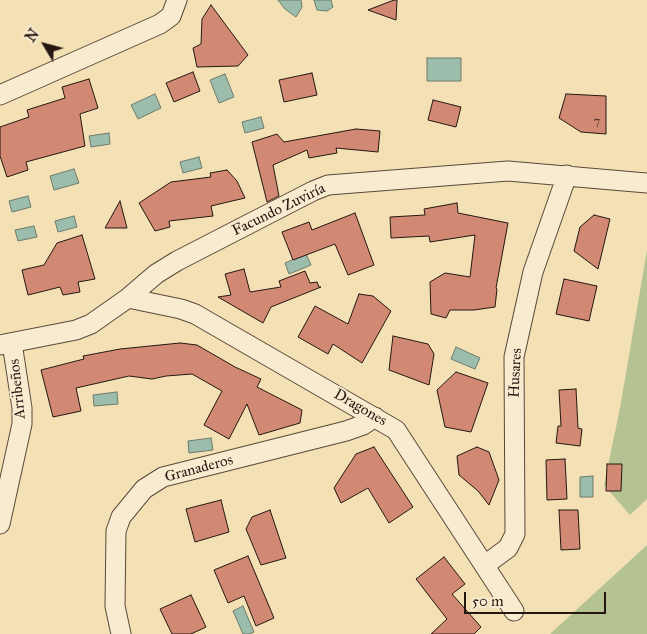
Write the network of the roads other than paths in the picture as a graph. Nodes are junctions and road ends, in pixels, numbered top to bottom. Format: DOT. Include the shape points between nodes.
graph roads {
  1 [pos="178,0"];
  2 [pos="0,95"];
  3 [pos="567,175"];
  4 [pos="647,183"];
  5 [pos="128,298"];
  6 [pos="6,344"];
  7 [pos="375,417"];
  8 [pos="0,524"];
  9 [pos="485,565"];
  10 [pos="514,611"];
  11 [pos="121,634"];
  1 -- 2 [label="street" via="171,16 160,24"];
  3 -- 4 [label="street, Facundo Zuviría"];
  3 -- 5 [label="street, Facundo Zuviría" via="498,171 328,185 176,261"];
  3 -- 9 [label="street, Husares" via="533,272 514,357 515,534 508,548"];
  5 -- 6 [label="street, Facundo Zuviría" via="91,324 76,330"];
  5 -- 7 [label="street, Dragones" via="195,314"];
  6 -- 8 [label="street, Arribeños" via="22,408 22,424"];
  7 -- 9 [label="street, Dragones" via="402,435"];
  7 -- 11 [label="street, Granaderos" via="363,426 346,431 163,477 144,489 121,517 116,530 115,606"];
  9 -- 10 [label="street, Dragones"];
}
